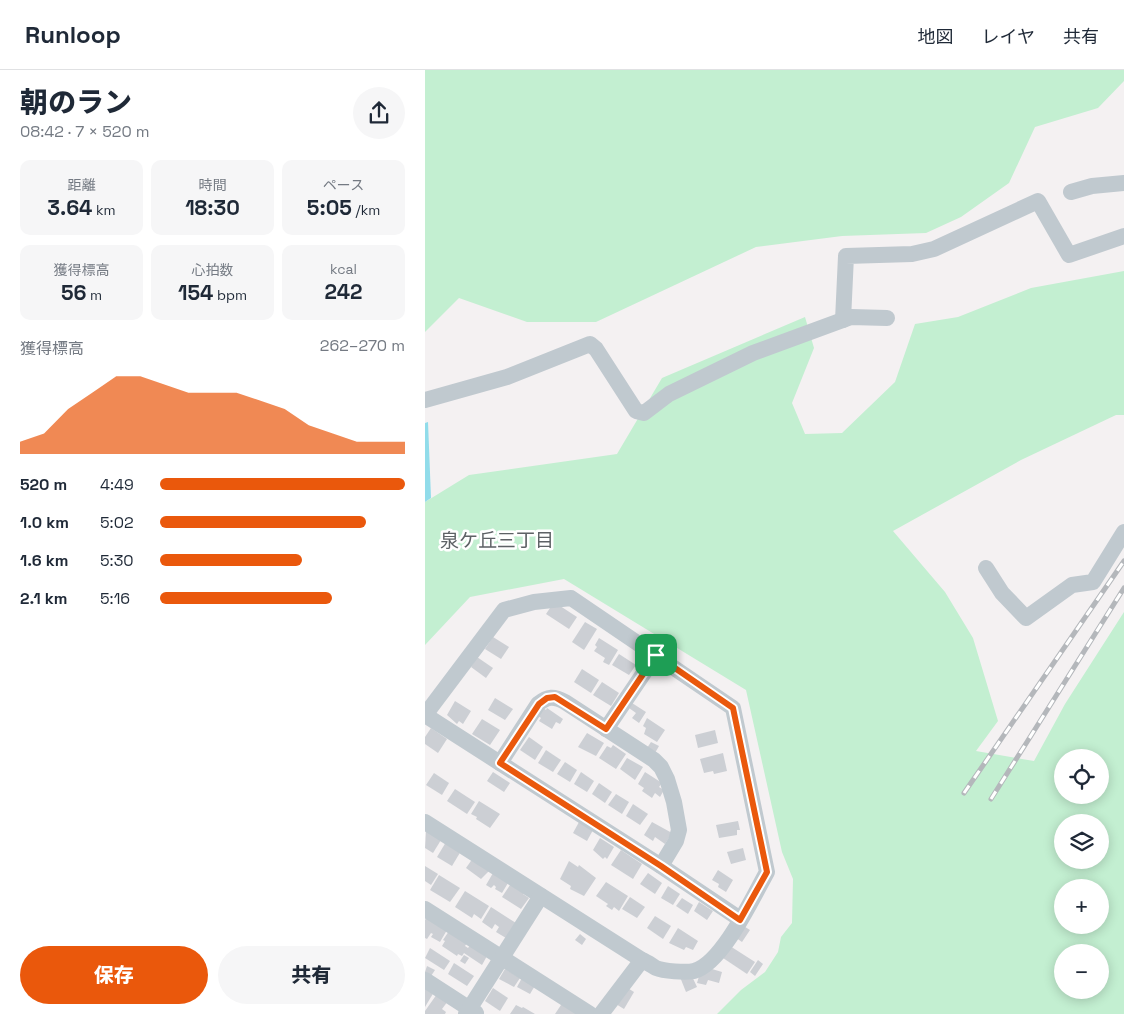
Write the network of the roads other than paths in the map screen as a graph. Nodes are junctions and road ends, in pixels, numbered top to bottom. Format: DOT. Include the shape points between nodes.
graph roads {
  1 [pos="1124,183"];
  2 [pos="1071,192"];
  3 [pos="1124,236"];
  4 [pos="887,318"];
  5 [pos="843,320"];
  6 [pos="425,400"];
  7 [pos="1124,532"];
  8 [pos="986,568"];
  9 [pos="656,655"];
  10 [pos="425,715"];
  11 [pos="606,729"];
  12 [pos="500,763"];
  13 [pos="425,822"];
  14 [pos="661,866"];
  15 [pos="541,896"];
  16 [pos="425,909"];
  17 [pos="740,920"];
  18 [pos="501,958"];
  19 [pos="642,960"];
  20 [pos="425,980"];
  21 [pos="471,1012"];
  22 [pos="590,1014"];
  23 [pos="601,1014"];
  1 -- 2 [label="street"];
  3 -- 5 [label="street" via="1069,255 1038,201 934,249 912,254 846,256"];
  4 -- 5 [label="street" via="851,317"];
  5 -- 6 [label="street" via="753,353 669,394 643,413 636,411 596,348 590,344 507,377"];
  7 -- 8 [label="street" via="1093,582 1073,585 1026,618 1002,593"];
  9 -- 10 [label="street" via="571,598 534,602 504,610"];
  9 -- 11 [label="street"];
  9 -- 17 [label="street" via="733,708 767,872"];
  10 -- 12 [label="street"];
  11 -- 12 [label="street" via="555,697 547,698 539,704"];
  11 -- 14 [label="street" via="654,760 667,779 675,802 679,830"];
  12 -- 14 [label="street"];
  13 -- 15 [label="street"];
  14 -- 17 [label="street"];
  15 -- 18 [label="street"];
  15 -- 19 [label="street"];
  16 -- 18 [label="street"];
  17 -- 19 [label="street" via="723,948 695,971 657,969"];
  18 -- 21 [label="street"];
  18 -- 22 [label="street"];
  19 -- 23 [label="street"];
  20 -- 21 [label="street"];
}
